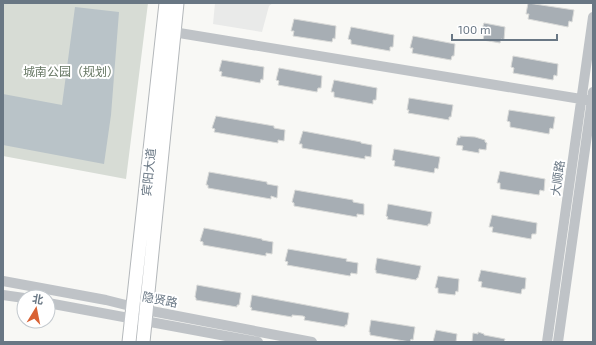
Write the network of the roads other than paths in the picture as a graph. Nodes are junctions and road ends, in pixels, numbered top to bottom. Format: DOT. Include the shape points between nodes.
graph roads {
  1 [pos="166,3"];
  2 [pos="177,3"];
  3 [pos="593,17"];
  4 [pos="169,31"];
  5 [pos="590,98"];
  6 [pos="3,281"];
  7 [pos="3,295"];
  8 [pos="16,297"];
  9 [pos="56,304"];
  10 [pos="132,313"];
  11 [pos="145,315"];
  12 [pos="129,342"];
  13 [pos="143,342"];
  14 [pos="258,342"];
  15 [pos="312,342"];
  16 [pos="547,342"];
  17 [pos="558,342"];
  1 -- 4 [label="highway, 宾阳大道"];
  2 -- 4 [label="highway, 宾阳大道"];
  3 -- 5 [label="street, 大顺路"];
  4 -- 5 [label="street"];
  4 -- 10 [label="highway, 宾阳大道"];
  4 -- 11 [label="highway, 宾阳大道"];
  5 -- 16 [label="street, 大顺路"];
  5 -- 17 [label="street, 大顺路"];
  6 -- 10 [label="street, 隐贤路" via="106,300"];
  7 -- 8 [label="street"];
  9 -- 10 [label="street, 隐贤路"];
  10 -- 11 [label="street, 隐贤路"];
  10 -- 12 [label="highway, 宾阳大道"];
  11 -- 13 [label="highway, 宾阳大道"];
  11 -- 14 [label="street, 隐贤路"];
  11 -- 15 [label="street, 隐贤路"];
}
